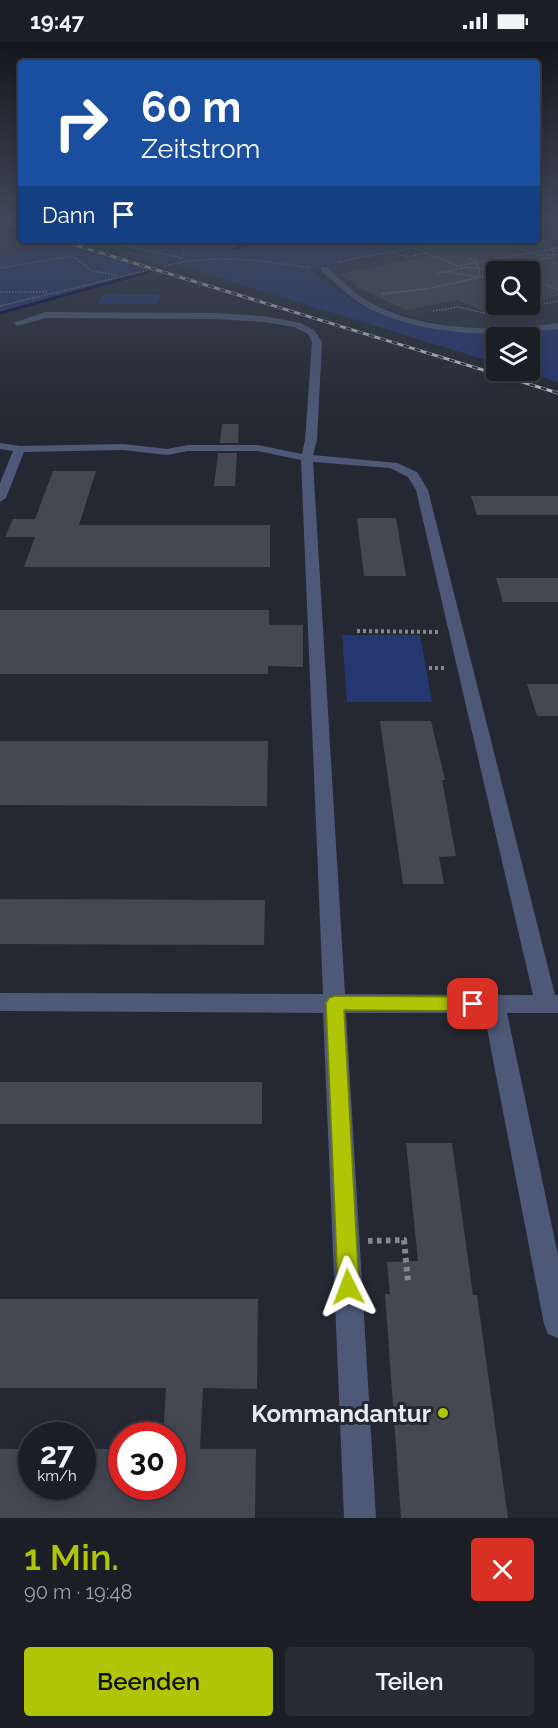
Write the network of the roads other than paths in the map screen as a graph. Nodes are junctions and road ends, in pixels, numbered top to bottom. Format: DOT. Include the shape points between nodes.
graph roads {
  1 [pos="344,285"];
  2 [pos="17,323"];
  3 [pos="558,326"];
  4 [pos="0,446"];
  5 [pos="20,449"];
  6 [pos="307,458"];
  7 [pos="0,498"];
  8 [pos="0,1002"];
  9 [pos="335,1003"];
  10 [pos="494,1004"];
  11 [pos="552,1004"];
  12 [pos="558,1324"];
  13 [pos="360,1518"];
  1 -- 3 [label="street" via="361,299 397,315 453,328"];
  2 -- 6 [label="street" via="46,315 72,315 236,317 297,325 317,342"];
  4 -- 5 [label="street"];
  5 -- 6 [label="street" via="123,447 188,456 258,456 277,452"];
  5 -- 7 [label="street"];
  6 -- 9 [label="street"];
  6 -- 11 [label="street" via="393,465 413,475 422,490"];
  8 -- 9 [label="street"];
  9 -- 10 [label="street"];
  9 -- 13 [label="street"];
  10 -- 11 [label="street"];
  10 -- 12 [label="street"];
}
